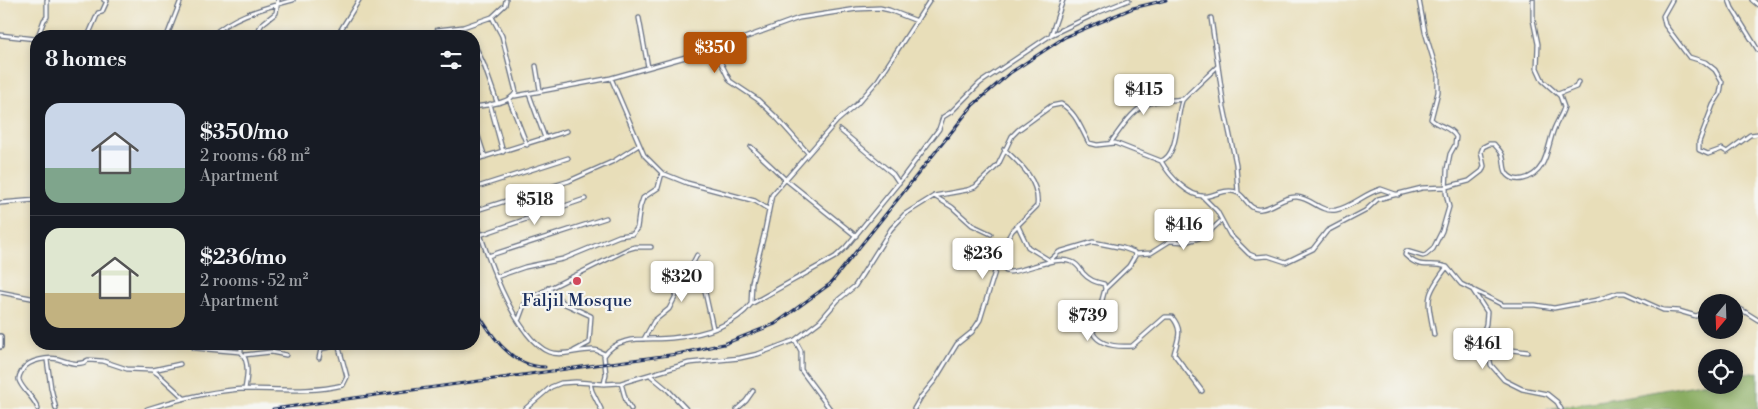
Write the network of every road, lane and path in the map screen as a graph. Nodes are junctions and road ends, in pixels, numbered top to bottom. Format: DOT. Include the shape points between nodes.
graph roads {
  1 [pos="47,0"];
  2 [pos="104,0"];
  3 [pos="181,0"];
  4 [pos="278,0"];
  5 [pos="293,0"];
  6 [pos="359,0"];
  7 [pos="506,0"];
  8 [pos="930,0"];
  9 [pos="1063,0"];
  10 [pos="1129,0"];
  11 [pos="1419,0"];
  12 [pos="1533,0"];
  13 [pos="1672,0"];
  14 [pos="1729,0"];
  15 [pos="1752,0"];
  16 [pos="276,5"];
  17 [pos="1758,5"];
  18 [pos="492,17"];
  19 [pos="639,18"];
  20 [pos="1211,18"];
  21 [pos="916,21"];
  22 [pos="41,30"];
  23 [pos="90,30"];
  24 [pos="169,30"];
  25 [pos="220,30"];
  26 [pos="258,30"];
  27 [pos="341,30"];
  28 [pos="437,30"];
  29 [pos="0,35"];
  30 [pos="1051,35"];
  31 [pos="30,39"];
  32 [pos="714,49"];
  33 [pos="1758,50"];
  34 [pos="480,56"];
  35 [pos="536,66"];
  36 [pos="1218,66"];
  37 [pos="648,67"];
  38 [pos="611,78"];
  39 [pos="1578,82"];
  40 [pos="540,90"];
  41 [pos="530,94"];
  42 [pos="1558,94"];
  43 [pos="515,96"];
  44 [pos="509,99"];
  45 [pos="1182,99"];
  46 [pos="497,102"];
  47 [pos="490,104"];
  48 [pos="480,106"];
  49 [pos="840,130"];
  50 [pos="568,131"];
  51 [pos="1758,134"];
  52 [pos="545,138"];
  53 [pos="480,142"];
  54 [pos="1110,143"];
  55 [pos="526,145"];
  56 [pos="639,145"];
  57 [pos="750,147"];
  58 [pos="1004,149"];
  59 [pos="503,152"];
  60 [pos="808,153"];
  61 [pos="485,157"];
  62 [pos="480,158"];
  63 [pos="568,158"];
  64 [pos="1160,161"];
  65 [pos="662,173"];
  66 [pos="785,179"];
  67 [pos="899,183"];
  68 [pos="480,186"];
  69 [pos="1446,187"];
  70 [pos="1238,193"];
  71 [pos="1398,195"];
  72 [pos="934,196"];
  73 [pos="1202,196"];
  74 [pos="770,198"];
  75 [pos="585,199"];
  76 [pos="30,200"];
  77 [pos="0,203"];
  78 [pos="763,205"];
  79 [pos="480,209"];
  80 [pos="768,209"];
  81 [pos="606,218"];
  82 [pos="1222,220"];
  83 [pos="1018,226"];
  84 [pos="990,234"];
  85 [pos="856,236"];
  86 [pos="480,237"];
  87 [pos="651,247"];
  88 [pos="1135,254"];
  89 [pos="697,255"];
  90 [pos="488,256"];
  91 [pos="999,259"];
  92 [pos="1048,262"];
  93 [pos="1447,267"];
  94 [pos="690,272"];
  95 [pos="496,277"];
  96 [pos="548,288"];
  97 [pos="1105,289"];
  98 [pos="1472,289"];
  99 [pos="0,292"];
  100 [pos="30,298"];
  101 [pos="751,304"];
  102 [pos="1743,311"];
  103 [pos="1698,315"];
  104 [pos="518,319"];
  105 [pos="1758,320"];
  106 [pos="713,329"];
  107 [pos="1434,335"];
  108 [pos="0,337"];
  109 [pos="644,339"];
  110 [pos="795,340"];
  111 [pos="0,346"];
  112 [pos="210,350"];
  113 [pos="242,350"];
  114 [pos="321,350"];
  115 [pos="339,350"];
  116 [pos="1487,350"];
  117 [pos="573,351"];
  118 [pos="1528,352"];
  119 [pos="242,354"];
  120 [pos="605,354"];
  121 [pos="286,355"];
  122 [pos="319,358"];
  123 [pos="47,360"];
  124 [pos="180,364"];
  125 [pos="152,370"];
  126 [pos="651,375"];
  127 [pos="590,383"];
  128 [pos="621,383"];
  129 [pos="604,384"];
  130 [pos="245,389"];
  131 [pos="753,391"];
  132 [pos="1202,391"];
  133 [pos="184,398"];
  134 [pos="38,409"];
  135 [pos="56,409"];
  136 [pos="147,409"];
  137 [pos="525,409"];
  138 [pos="601,409"];
  139 [pos="631,409"];
  140 [pos="686,409"];
  141 [pos="737,409"];
  142 [pos="830,409"];
  143 [pos="914,409"];
  144 [pos="1561,409"];
  1 -- 22 [label="street" via="47,17"];
  2 -- 23 [label="street" via="106,4 102,12 98,12"];
  3 -- 24 [label="street"];
  4 -- 16 [label="street"];
  5 -- 16 [label="street"];
  6 -- 27 [label="street"];
  7 -- 18 [label="street" via="505,6"];
  8 -- 21 [label="street"];
  9 -- 30 [label="street"];
  10 -- 30 [label="street"];
  11 -- 69 [label="street" via="1438,75 1438,92 1431,119 1450,129 1456,137 1450,154"];
  12 -- 42 [label="street" via="1537,68 1543,81"];
  13 -- 51 [label="street" via="1663,16 1665,25 1688,56 1706,62 1716,70 1722,82 1720,95 1699,142 1700,150 1708,154 1722,148 1727,152 1750,135"];
  14 -- 33 [label="street"];
  15 -- 17 [label="street"];
  16 -- 25 [label="street" via="232,21"];
  16 -- 26 [label="street" via="276,13"];
  18 -- 28 [label="street" via="463,27"];
  18 -- 43 [label="street" via="502,36"];
  19 -- 37 [label="street"];
  20 -- 36 [label="street"];
  21 -- 32 [label="street" via="880,8 850,10 799,18"];
  21 -- 60 [label="street" via="878,80"];
  29 -- 31 [label="street"];
  30 -- 67 [label="street" via="980,83 943,117 939,129"];
  32 -- 37 [label="street"];
  32 -- 60 [label="street" via="730,81 757,99"];
  34 -- 46 [label="street"];
  35 -- 40 [label="street"];
  36 -- 45 [label="street"];
  36 -- 70 [label="street" via="1236,164"];
  37 -- 38 [label="street"];
  38 -- 40 [label="street"];
  38 -- 56 [label="street"];
  39 -- 42 [label="street" via="1576,87"];
  40 -- 41 [label="street"];
  41 -- 43 [label="street"];
  41 -- 52 [label="street"];
  42 -- 69 [label="street" via="1563,111 1544,162 1537,172 1520,180 1507,175 1503,155 1494,144 1489,144 1481,152 1482,171 1469,181"];
  43 -- 44 [label="street"];
  44 -- 46 [label="street"];
  44 -- 55 [label="street"];
  45 -- 54 [label="street" via="1143,105"];
  45 -- 64 [label="street" via="1172,151"];
  46 -- 47 [label="street"];
  47 -- 48 [label="street"];
  47 -- 59 [label="street"];
  49 -- 67 [label="street" via="893,174"];
  50 -- 52 [label="street"];
  52 -- 55 [label="street"];
  53 -- 61 [label="street"];
  54 -- 58 [label="street" via="1097,145 1089,142 1069,109 1057,104 1018,130"];
  54 -- 64 [label="street" via="1122,144"];
  55 -- 59 [label="street"];
  56 -- 65 [label="street"];
  56 -- 79 [label="street" via="614,161 569,181"];
  57 -- 66 [label="street"];
  58 -- 72 [label="street" via="998,165 975,187"];
  58 -- 83 [label="street" via="1022,166 1038,197 1036,209"];
  59 -- 61 [label="street"];
  60 -- 66 [label="street"];
  61 -- 62 [label="street"];
  63 -- 68 [label="street"];
  64 -- 73 [label="street" via="1183,187"];
  65 -- 78 [label="street" via="687,184"];
  65 -- 95 [label="street" via="658,188 643,198 633,234 618,236 563,259"];
  66 -- 74 [label="street"];
  66 -- 85 [label="street"];
  67 -- 85 [label="street"];
  69 -- 71 [label="street" via="1422,188"];
  69 -- 93 [label="street" via="1448,213 1433,249 1425,256 1405,253 1419,265"];
  70 -- 71 [label="street" via="1257,209 1293,197 1310,201 1328,211 1381,189"];
  70 -- 73 [label="street" via="1225,191"];
  71 -- 82 [label="street" via="1378,199 1354,217 1332,227 1313,249 1286,262 1268,256 1252,256 1230,235"];
  72 -- 84 [label="street" via="952,207 972,226"];
  72 -- 110 [label="street" via="898,220 856,286"];
  73 -- 82 [label="street" via="1213,205"];
  74 -- 78 [label="street"];
  74 -- 80 [label="street"];
  75 -- 86 [label="street"];
  76 -- 77 [label="street"];
  78 -- 80 [label="street"];
  80 -- 101 [label="street" via="752,282"];
  81 -- 90 [label="street"];
  82 -- 88 [label="street" via="1199,238 1186,242 1170,241 1151,253"];
  83 -- 91 [label="street" via="1007,238"];
  83 -- 92 [label="street" via="1028,247"];
  85 -- 101 [label="street" via="835,257"];
  86 -- 90 [label="street"];
  87 -- 96 [label="street" via="628,249"];
  88 -- 92 [label="street" via="1093,242 1059,252"];
  88 -- 97 [label="street" via="1132,262"];
  89 -- 94 [label="street"];
  90 -- 95 [label="street"];
  91 -- 92 [label="street" via="1009,272"];
  91 -- 143 [label="street" via="980,320 972,332 957,344"];
  92 -- 97 [label="street" via="1073,262 1088,278 1104,284"];
  93 -- 98 [label="street" via="1458,282"];
  93 -- 107 [label="street" via="1429,297"];
  94 -- 106 [label="street" via="703,283"];
  94 -- 109 [label="street" via="669,309 654,320"];
  95 -- 104 [label="street"];
  96 -- 104 [label="street" via="526,300"];
  96 -- 117 [label="street" via="564,304 592,317 589,343"];
  97 -- 132 [label="street" via="1093,328 1095,338 1105,344 1132,346 1165,317 1172,317 1179,337 1174,354"];
  98 -- 103 [label="street" via="1510,306 1554,308 1626,293 1663,310"];
  98 -- 116 [label="street" via="1487,312 1481,339"];
  99 -- 100 [label="street"];
  101 -- 106 [label="street" via="731,322"];
  102 -- 105 [label="street"];
  104 -- 117 [label="street" via="533,340 546,350 557,354"];
  106 -- 109 [label="street" via="671,338"];
  108 -- 111 [label="main road"];
  109 -- 120 [label="street" via="631,339"];
  110 -- 126 [label="street" via="758,354 689,363"];
  110 -- 142 [label="street" via="801,350 801,370"];
  112 -- 119 [label="street"];
  113 -- 119 [label="street"];
  114 -- 122 [label="street"];
  115 -- 130 [label="street" via="346,373 343,385 286,391"];
  116 -- 118 [label="street"];
  116 -- 144 [label="street" via="1490,364 1502,379 1522,389 1547,394"];
  117 -- 120 [label="street" via="595,350"];
  119 -- 121 [label="street" via="271,352"];
  119 -- 130 [label="street" via="247,371"];
  120 -- 129 [label="street"];
  123 -- 125 [label="street" via="83,364 88,360 103,361 128,369"];
  123 -- 134 [label="street" via="29,363 19,375"];
  123 -- 135 [label="street"];
  124 -- 125 [label="street"];
  125 -- 133 [label="street"];
  126 -- 128 [label="street"];
  126 -- 140 [label="street"];
  127 -- 129 [label="street"];
  127 -- 137 [label="street" via="556,384"];
  127 -- 138 [label="street"];
  128 -- 129 [label="street"];
  128 -- 139 [label="street"];
  130 -- 133 [label="street"];
  131 -- 141 [label="street"];
  133 -- 136 [label="street"];
}
